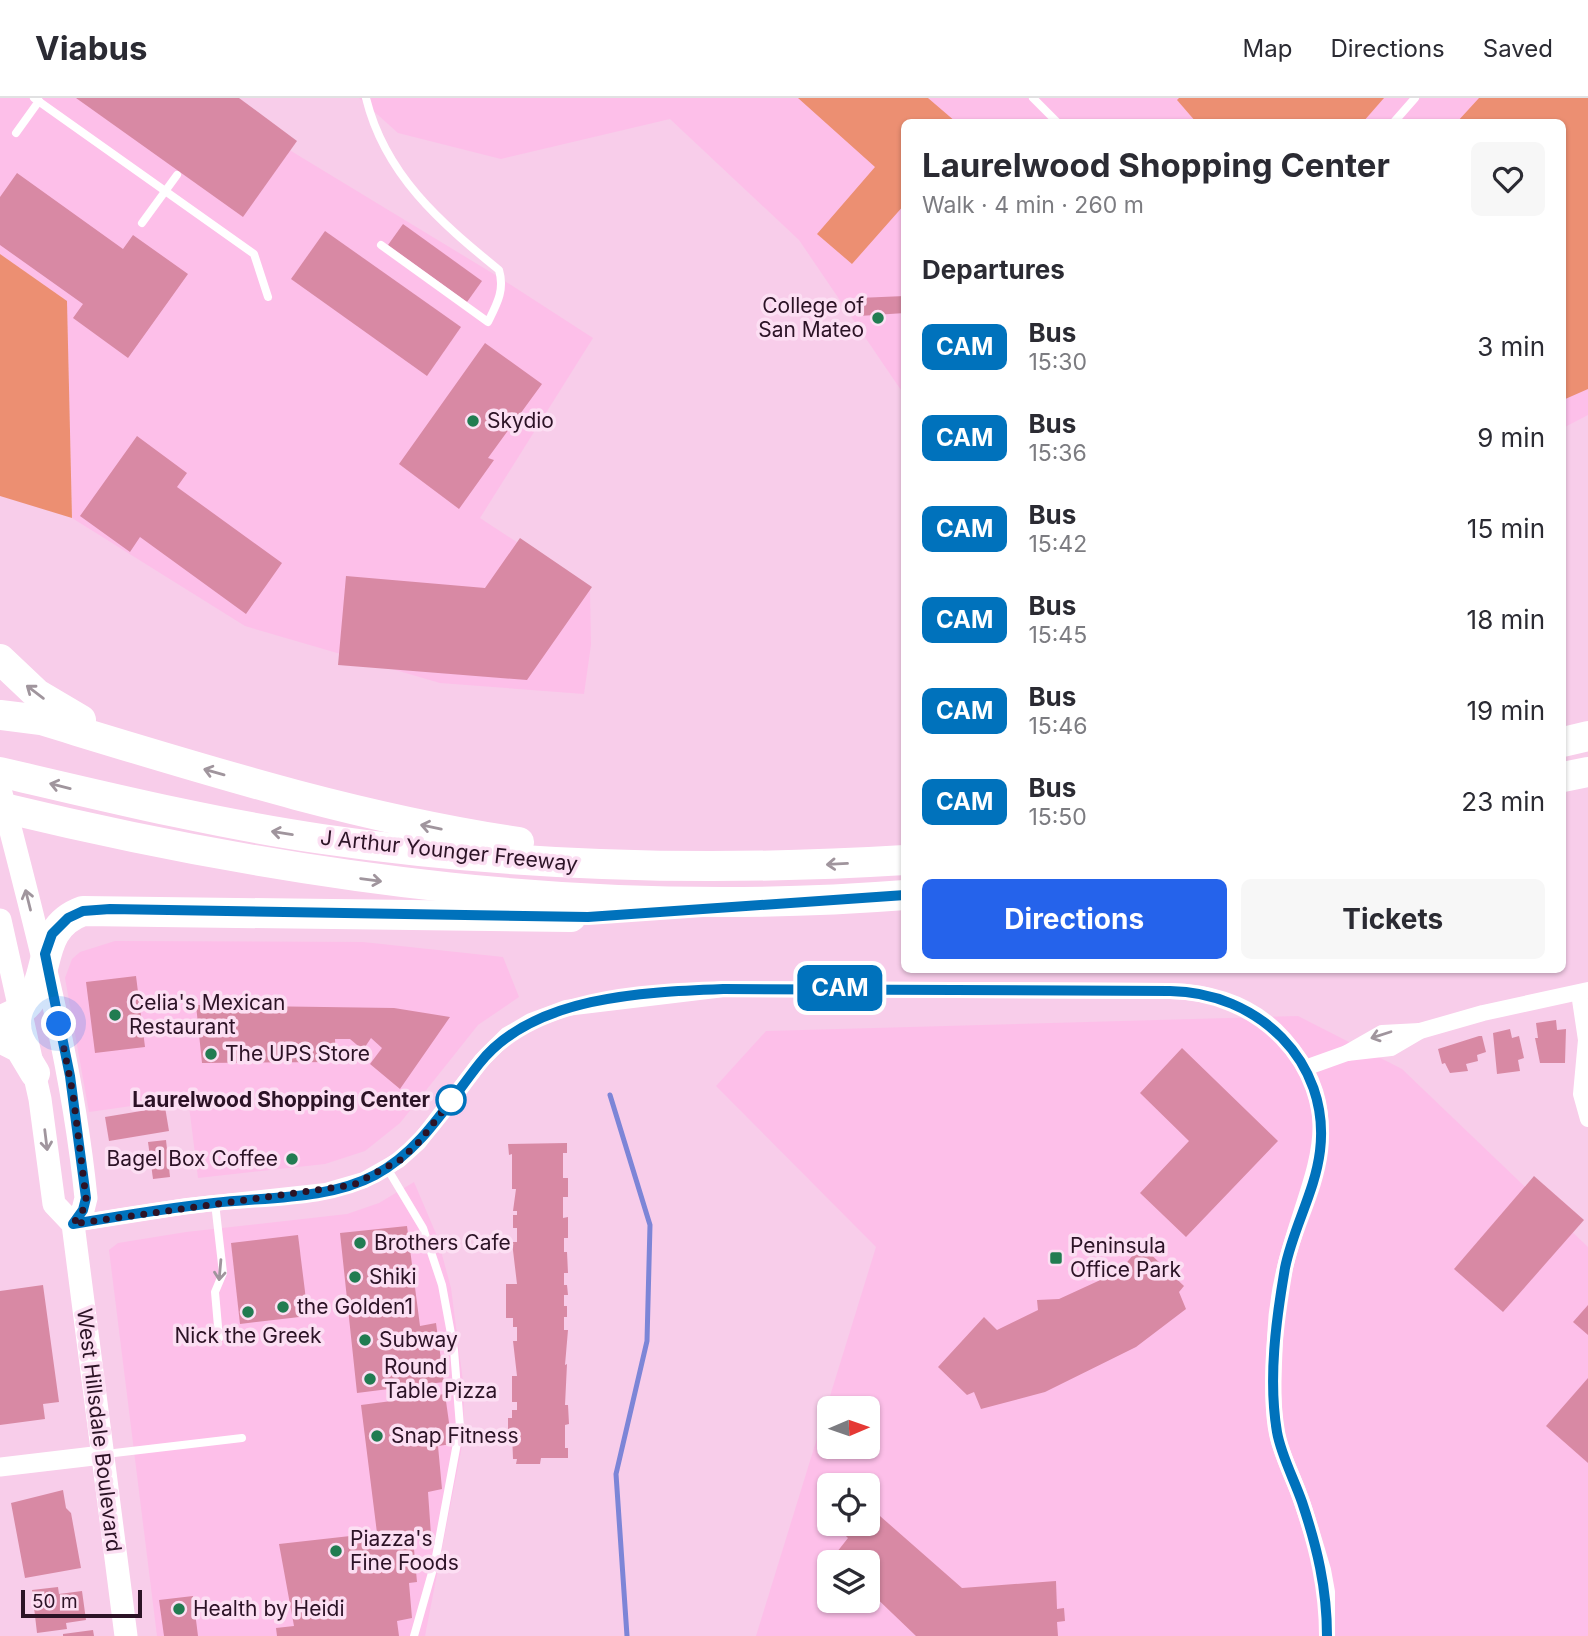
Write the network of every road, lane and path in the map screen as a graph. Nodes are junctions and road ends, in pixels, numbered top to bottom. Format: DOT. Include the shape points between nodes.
graph roads {
  1 [pos="366,98"];
  2 [pos="1033,98"];
  3 [pos="1415,98"];
  4 [pos="37,100"];
  5 [pos="1055,119"];
  6 [pos="1397,119"];
  7 [pos="16,133"];
  8 [pos="177,175"];
  9 [pos="165,191"];
  10 [pos="142,223"];
  11 [pos="381,245"];
  12 [pos="268,297"];
  13 [pos="0,659"];
  14 [pos="0,715"];
  15 [pos="1588,736"];
  16 [pos="1566,741"];
  17 [pos="137,749"];
  18 [pos="1588,772"];
  19 [pos="14,775"];
  20 [pos="1566,776"];
  21 [pos="0,789"];
  22 [pos="0,807"];
  23 [pos="39,825"];
  24 [pos="0,826"];
  25 [pos="901,860"];
  26 [pos="667,867"];
  27 [pos="901,895"];
  28 [pos="784,901"];
  29 [pos="0,920"];
  30 [pos="46,966"];
  31 [pos="1583,992"];
  32 [pos="11,1016"];
  33 [pos="0,1038"];
  34 [pos="1305,1068"];
  35 [pos="35,1073"];
  36 [pos="1588,1119"];
  37 [pos="387,1168"];
  38 [pos="215,1203"];
  39 [pos="73,1224"];
  40 [pos="219,1338"];
  41 [pos="242,1438"];
  42 [pos="102,1455"];
  43 [pos="0,1467"];
  44 [pos="126,1636"];
  45 [pos="414,1636"];
  46 [pos="1328,1636"];
  1 -- 11 [label="lane" via="383,149 428,208 499,270 503,283 488,322"];
  2 -- 5 [label="lane"];
  3 -- 6 [label="lane"];
  4 -- 7 [label="lane"];
  4 -- 9 [label="lane"];
  8 -- 9 [label="lane"];
  9 -- 10 [label="lane"];
  9 -- 12 [label="lane" via="254,254"];
  17 -- 13 [label="highway, one-way" via="49,702"];
  14 -- 17 [label="highway" via="34,719"];
  15 -- 16 [label="highway"];
  26 -- 17 [label="highway, one-way" via="415,824"];
  18 -- 20 [label="highway"];
  26 -- 19 [label="highway, J Arthur Younger Freeway, one-way" via="507,860 355,844 193,816"];
  30 -- 21 [label="main road, West Hillsdale Boulevard, one-way"];
  22 -- 23 [label="highway, J Arthur Younger Freeway"];
  23 -- 24 [label="highway"];
  23 -- 28 [label="highway, J Arthur Younger Freeway, one-way" via="384,882 678,902"];
  25 -- 26 [label="highway, J Arthur Younger Freeway, one-way"];
  27 -- 28 [label="highway, J Arthur Younger Freeway"];
  28 -- 30 [label="highway" via="588,917 91,910 75,914 57,927 48,942"];
  29 -- 32 [label="main road, West Hillsdale Boulevard"];
  30 -- 32 [label="highway" via="38,988"];
  30 -- 39 [label="main road, West Hillsdale Boulevard" via="70,1076 86,1190 86,1204"];
  31 -- 34 [label="street" via="1508,1006 1420,1031 1382,1033 1347,1054"];
  31 -- 36 [label="street" via="1586,1040 1581,1094"];
  32 -- 35 [label="main road, West Hillsdale Boulevard"];
  33 -- 35 [label="highway" via="20,1048"];
  34 -- 37 [label="street" via="1281,1035 1257,1016 1217,996 1189,991 734,988 668,993 566,1008 517,1028 481,1061 419,1142"];
  34 -- 46 [label="street" via="1317,1100 1321,1134 1314,1179 1282,1285 1275,1335 1277,1433 1323,1570"];
  35 -- 39 [label="main road, West Hillsdale Boulevard, one-way" via="54,1203"];
  37 -- 38 [label="street" via="334,1189"];
  37 -- 45 [label="lane" via="423,1228 442,1285 454,1350 460,1427 435,1562"];
  38 -- 39 [label="street"];
  38 -- 40 [label="lane, one-way" via="223,1273 215,1292"];
  39 -- 42 [label="main road, West Hillsdale Boulevard"];
  41 -- 42 [label="lane"];
  42 -- 43 [label="street"];
  42 -- 44 [label="main road, West Hillsdale Boulevard"];
}
